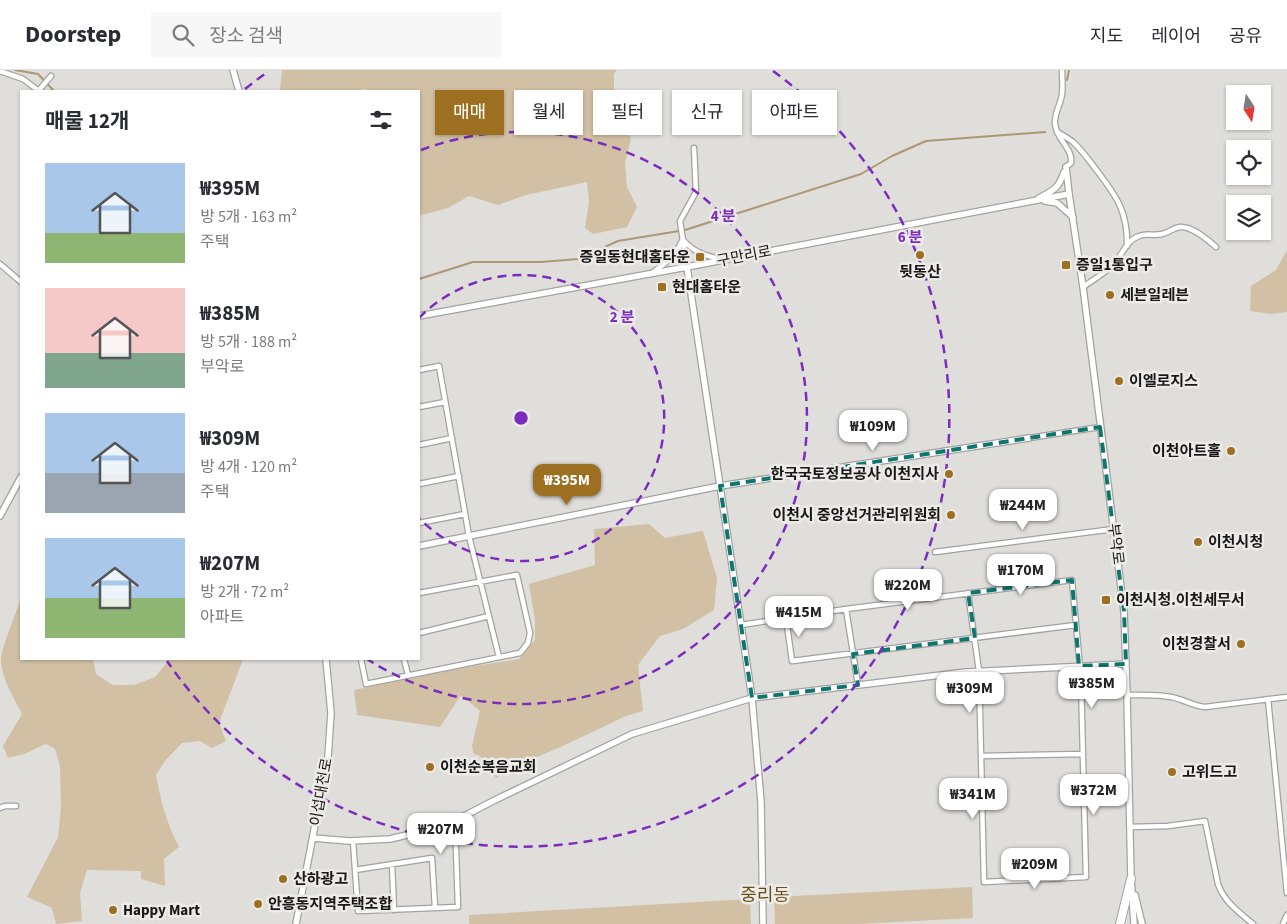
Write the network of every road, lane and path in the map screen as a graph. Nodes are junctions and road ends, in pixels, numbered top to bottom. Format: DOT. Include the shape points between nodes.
graph roads {
  1 [pos="233,70"];
  2 [pos="1062,70"];
  3 [pos="0,71"];
  4 [pos="51,76"];
  5 [pos="39,90"];
  6 [pos="239,90"];
  7 [pos="1057,132"];
  8 [pos="694,148"];
  9 [pos="1066,167"];
  10 [pos="1069,194"];
  11 [pos="1033,201"];
  12 [pos="1073,217"];
  13 [pos="683,240"];
  14 [pos="1127,246"];
  15 [pos="1216,247"];
  16 [pos="723,260"];
  17 [pos="0,264"];
  18 [pos="687,267"];
  19 [pos="652,273"];
  20 [pos="20,281"];
  21 [pos="1083,287"];
  22 [pos="420,316"];
  23 [pos="420,370"];
  24 [pos="445,402"];
  25 [pos="420,407"];
  26 [pos="1100,427"];
  27 [pos="452,438"];
  28 [pos="1029,438"];
  29 [pos="420,446"];
  30 [pos="459,476"];
  31 [pos="20,479"];
  32 [pos="420,484"];
  33 [pos="720,486"];
  34 [pos="466,514"];
  35 [pos="0,516"];
  36 [pos="420,523"];
  37 [pos="1114,529"];
  38 [pos="469,536"];
  39 [pos="420,546"];
  40 [pos="935,552"];
  41 [pos="481,581"];
  42 [pos="420,593"];
  43 [pos="968,593"];
  44 [pos="846,609"];
  45 [pos="489,616"];
  46 [pos="786,618"];
  47 [pos="1076,625"];
  48 [pos="741,626"];
  49 [pos="420,633"];
  50 [pos="975,638"];
  51 [pos="853,654"];
  52 [pos="499,657"];
  53 [pos="326,660"];
  54 [pos="361,660"];
  55 [pos="404,660"];
  56 [pos="1126,664"];
  57 [pos="1079,666"];
  58 [pos="979,671"];
  59 [pos="408,675"];
  60 [pos="858,685"];
  61 [pos="1127,695"];
  62 [pos="1287,697"];
  63 [pos="752,698"];
  64 [pos="1268,699"];
  65 [pos="1083,754"];
  66 [pos="981,756"];
  67 [pos="16,806"];
  68 [pos="0,808"];
  69 [pos="455,821"];
  70 [pos="1130,827"];
  71 [pos="313,838"];
  72 [pos="353,841"];
  73 [pos="392,864"];
  74 [pos="355,870"];
  75 [pos="1131,879"];
  76 [pos="1287,893"];
  77 [pos="435,908"];
  78 [pos="394,910"];
  79 [pos="1287,916"];
  80 [pos="296,924"];
  81 [pos="763,924"];
  82 [pos="1120,924"];
  83 [pos="1134,924"];
  84 [pos="1142,924"];
  85 [pos="1253,924"];
  86 [pos="1283,924"];
  1 -- 6 [label="street"];
  2 -- 7 [label="street" via="1062,94 1055,123"];
  3 -- 5 [label="street" via="23,79"];
  4 -- 5 [label="street"];
  7 -- 9 [label="street" via="1072,157"];
  7 -- 14 [label="street" via="1082,152 1114,194 1125,220"];
  8 -- 13 [label="street" via="696,192 680,221"];
  9 -- 10 [label="street, 부악로"];
  9 -- 11 [label="street" via="1059,186"];
  10 -- 11 [label="street, 구만리로"];
  10 -- 12 [label="street, 부악로"];
  11 -- 12 [label="street" via="1056,203"];
  11 -- 16 [label="street, 구만리로"];
  12 -- 21 [label="street, 부악로"];
  13 -- 16 [label="street" via="706,256"];
  13 -- 18 [label="street"];
  13 -- 19 [label="street" via="672,257"];
  14 -- 15 [label="street" via="1138,236 1165,234 1179,227 1204,237"];
  14 -- 21 [label="street" via="1107,270"];
  16 -- 18 [label="street, 구만리로"];
  17 -- 20 [label="street"];
  18 -- 19 [label="street, 구만리로"];
  18 -- 33 [label="street"];
  19 -- 22 [label="street, 구만리로"];
  21 -- 26 [label="street, 부악로"];
  23 -- 24 [label="street" via="439,366"];
  24 -- 25 [label="street"];
  24 -- 27 [label="street"];
  26 -- 28 [label="street"];
  26 -- 37 [label="street, 부악로"];
  27 -- 29 [label="street"];
  27 -- 30 [label="street"];
  28 -- 33 [label="street"];
  30 -- 32 [label="street"];
  30 -- 34 [label="street"];
  31 -- 35 [label="street"];
  33 -- 38 [label="street"];
  33 -- 48 [label="street"];
  34 -- 36 [label="street"];
  34 -- 38 [label="street"];
  37 -- 40 [label="street"];
  37 -- 56 [label="street, 부악로" via="1124,611"];
  38 -- 39 [label="street"];
  38 -- 41 [label="street"];
  41 -- 42 [label="street"];
  41 -- 45 [label="street"];
  41 -- 52 [label="street" via="517,575 530,632 528,643 520,653"];
  43 -- 44 [label="street"];
  43 -- 47 [label="street" via="1072,580"];
  43 -- 50 [label="street"];
  44 -- 46 [label="street"];
  44 -- 51 [label="street"];
  45 -- 49 [label="street"];
  45 -- 52 [label="street"];
  46 -- 48 [label="street"];
  46 -- 51 [label="street" via="792,662"];
  47 -- 50 [label="street"];
  47 -- 57 [label="street"];
  48 -- 63 [label="street"];
  50 -- 51 [label="street"];
  50 -- 58 [label="street"];
  51 -- 60 [label="street"];
  52 -- 59 [label="street"];
  53 -- 71 [label="street, 이섭대천로" via="330,734"];
  54 -- 59 [label="street" via="366,684"];
  55 -- 59 [label="street"];
  56 -- 57 [label="street"];
  56 -- 61 [label="street, 부악로"];
  57 -- 58 [label="street"];
  57 -- 65 [label="street"];
  58 -- 60 [label="street"];
  58 -- 66 [label="street"];
  60 -- 63 [label="street"];
  61 -- 64 [label="street" via="1174,697 1205,707"];
  61 -- 70 [label="street, 부악로"];
  62 -- 64 [label="street"];
  63 -- 69 [label="street" via="632,734"];
  63 -- 81 [label="street" via="761,802"];
  64 -- 76 [label="street"];
  65 -- 66 [label="street"];
  65 -- 66 [label="street" via="1086,877 984,882"];
  67 -- 68 [label="street"];
  69 -- 72 [label="street" via="446,826 390,838"];
  69 -- 77 [label="street" via="458,907"];
  70 -- 75 [label="street, 부악로"];
  70 -- 85 [label="street" via="1205,821 1221,893"];
  71 -- 72 [label="street"];
  71 -- 80 [label="street, 이섭대천로"];
  72 -- 74 [label="street"];
  73 -- 74 [label="street"];
  73 -- 77 [label="street" via="432,858"];
  73 -- 78 [label="street"];
  74 -- 78 [label="street" via="358,911"];
  75 -- 82 [label="main road"];
  75 -- 83 [label="street, 부악로"];
  75 -- 84 [label="street"];
  77 -- 78 [label="street"];
  79 -- 86 [label="street"];
}
